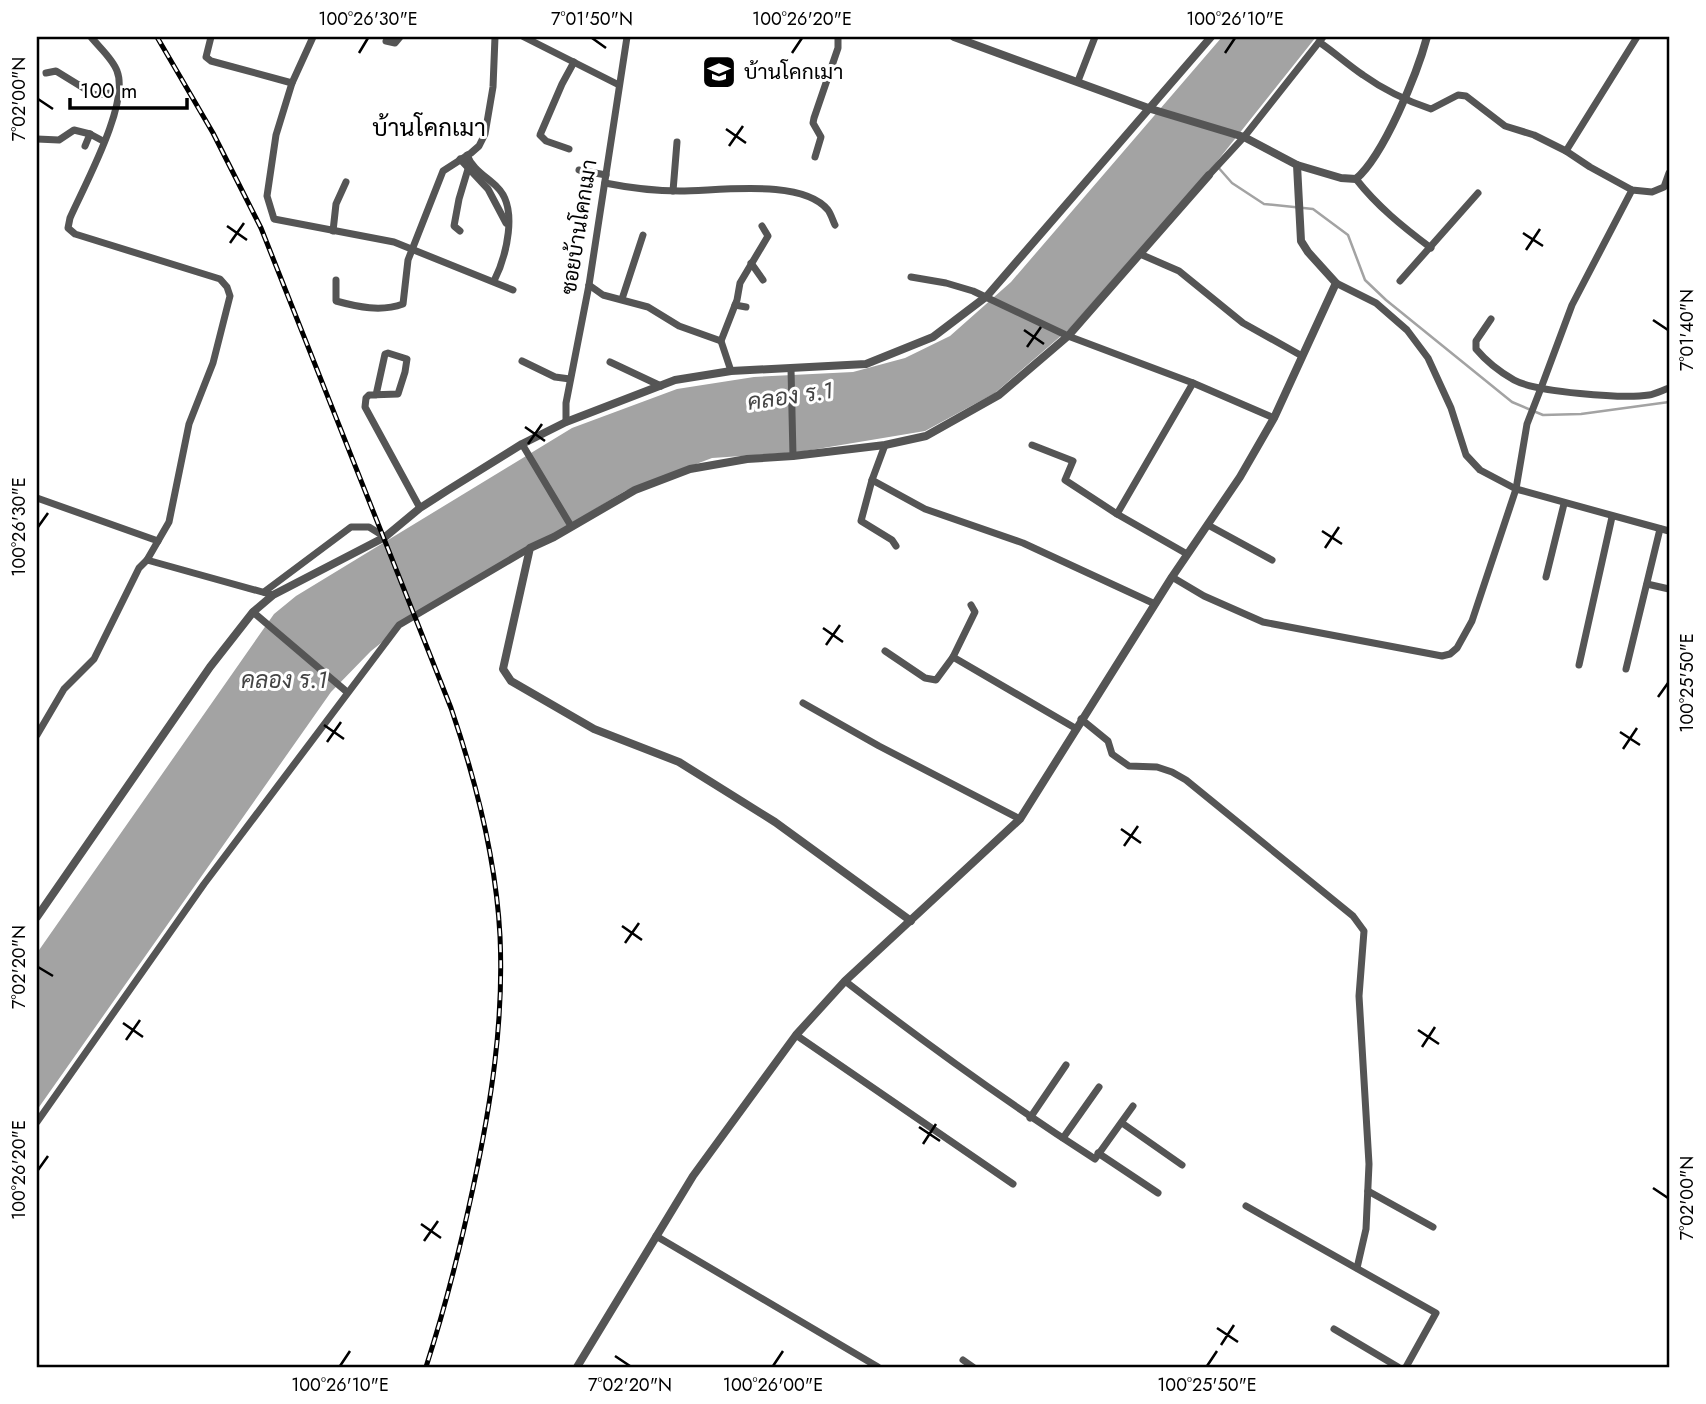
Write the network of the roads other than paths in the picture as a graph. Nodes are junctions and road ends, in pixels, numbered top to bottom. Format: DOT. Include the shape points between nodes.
graph roads {
  1 [pos="91,37"];
  2 [pos="211,37"];
  3 [pos="313,37"];
  4 [pos="400,37"];
  5 [pos="495,37"];
  6 [pos="524,37"];
  7 [pos="546,37"];
  8 [pos="627,37"];
  9 [pos="838,37"];
  10 [pos="954,37"];
  11 [pos="1095,37"];
  12 [pos="1212,37"];
  13 [pos="1427,37"];
  14 [pos="1637,37"];
  15 [pos="1321,39"];
  16 [pos="386,41"];
  17 [pos="540,45"];
  18 [pos="574,62"];
  19 [pos="46,73"];
  20 [pos="1078,81"];
  21 [pos="292,83"];
  22 [pos="619,85"];
  23 [pos="118,92"];
  24 [pos="1403,99"];
  25 [pos="1151,109"];
  26 [pos="90,134"];
  27 [pos="1244,137"];
  28 [pos="37,139"];
  29 [pos="103,141"];
  30 [pos="677,142"];
  31 [pos="85,146"];
  32 [pos="569,149"];
  33 [pos="1566,151"];
  34 [pos="463,157"];
  35 [pos="815,157"];
  36 [pos="1297,164"];
  37 [pos="468,169"];
  38 [pos="579,170"];
  39 [pos="1669,173"];
  40 [pos="1209,175"];
  41 [pos="605,179"];
  42 [pos="1356,179"];
  43 [pos="346,182"];
  44 [pos="1632,190"];
  45 [pos="673,191"];
  46 [pos="1478,193"];
  47 [pos="835,225"];
  48 [pos="762,226"];
  49 [pos="508,227"];
  50 [pos="333,231"];
  51 [pos="460,231"];
  52 [pos="643,235"];
  53 [pos="1431,247"];
  54 [pos="414,248"];
  55 [pos="1140,254"];
  56 [pos="751,263"];
  57 [pos="911,277"];
  58 [pos="335,280"];
  59 [pos="763,280"];
  60 [pos="494,281"];
  61 [pos="1400,281"];
  62 [pos="1336,283"];
  63 [pos="589,285"];
  64 [pos="513,290"];
  65 [pos="986,296"];
  66 [pos="622,299"];
  67 [pos="735,305"];
  68 [pos="746,307"];
  69 [pos="1491,319"];
  70 [pos="1068,337"];
  71 [pos="721,341"];
  72 [pos="1302,356"];
  73 [pos="522,361"];
  74 [pos="610,362"];
  75 [pos="791,369"];
  76 [pos="731,371"];
  77 [pos="570,379"];
  78 [pos="1193,383"];
  79 [pos="661,386"];
  80 [pos="1541,388"];
  81 [pos="1669,388"];
  82 [pos="376,395"];
  83 [pos="1274,418"];
  84 [pos="566,422"];
  85 [pos="885,445"];
  86 [pos="1032,445"];
  87 [pos="524,448"];
  88 [pos="793,456"];
  89 [pos="872,480"];
  90 [pos="1516,489"];
  91 [pos="37,498"];
  92 [pos="1564,504"];
  93 [pos="420,508"];
  94 [pos="1117,514"];
  95 [pos="1612,517"];
  96 [pos="569,522"];
  97 [pos="1208,525"];
  98 [pos="1660,529"];
  99 [pos="1669,531"];
  100 [pos="385,537"];
  101 [pos="158,541"];
  102 [pos="896,546"];
  103 [pos="530,548"];
  104 [pos="1187,554"];
  105 [pos="147,560"];
  106 [pos="1272,560"];
  107 [pos="1172,577"];
  108 [pos="1546,578"];
  109 [pos="1647,584"];
  110 [pos="1669,589"];
  111 [pos="264,592"];
  112 [pos="273,595"];
  113 [pos="1154,604"];
  114 [pos="971,605"];
  115 [pos="253,612"];
  116 [pos="885,651"];
  117 [pos="953,657"];
  118 [pos="1579,665"];
  119 [pos="1626,669"];
  120 [pos="347,692"];
  121 [pos="803,703"];
  122 [pos="1081,719"];
  123 [pos="1075,728"];
  124 [pos="37,736"];
  125 [pos="1020,819"];
  126 [pos="37,917"];
  127 [pos="911,921"];
  128 [pos="845,981"];
  129 [pos="796,1035"];
  130 [pos="1066,1065"];
  131 [pos="1099,1087"];
  132 [pos="1133,1106"];
  133 [pos="1030,1118"];
  134 [pos="37,1122"];
  135 [pos="1122,1122"];
  136 [pos="1063,1138"];
  137 [pos="1098,1153"];
  138 [pos="1182,1165"];
  139 [pos="1013,1184"];
  140 [pos="1368,1191"];
  141 [pos="1158,1194"];
  142 [pos="1246,1206"];
  143 [pos="1433,1227"];
  144 [pos="656,1236"];
  145 [pos="1357,1268"];
  146 [pos="1334,1329"];
  147 [pos="963,1360"];
  148 [pos="577,1367"];
  149 [pos="878,1367"];
  150 [pos="973,1367"];
  151 [pos="1398,1367"];
  152 [pos="1406,1367"];
  1 -- 23 [label="street" via="117,69"];
  2 -- 21 [label="street" via="206,57 211,61"];
  3 -- 21 [label="street"];
  4 -- 16 [label="street" via="395,43"];
  5 -- 34 [label="street" via="485,134 479,146"];
  6 -- 17 [label="street"];
  7 -- 17 [label="street"];
  8 -- 22 [label="street, ซอยบ้านโคกเมา"];
  9 -- 35 [label="street" via="813,123 821,137"];
  10 -- 20 [label="street"];
  11 -- 20 [label="street"];
  12 -- 25 [label="street"];
  13 -- 24 [label="street"];
  14 -- 33 [label="street"];
  15 -- 24 [label="street" via="1360,74"];
  15 -- 27 [label="street"];
  17 -- 18 [label="street"];
  18 -- 22 [label="street"];
  18 -- 32 [label="street" via="540,135"];
  19 -- 23 [label="street" via="56,71 95,95"];
  20 -- 25 [label="street"];
  21 -- 50 [label="street" via="276,135 267,197 274,219"];
  22 -- 41 [label="street, ซอยบ้านโคกเมา"];
  23 -- 29 [label="street" via="113,124"];
  24 -- 33 [label="street" via="1432,110 1458,95 1466,96 1505,125"];
  24 -- 42 [label="street" via="1381,146"];
  25 -- 27 [label="street"];
  25 -- 65 [label="street"];
  26 -- 28 [label="street" via="74,130 59,140"];
  26 -- 29 [label="street"];
  26 -- 31 [label="street"];
  27 -- 36 [label="street"];
  27 -- 40 [label="street"];
  29 -- 101 [label="street" via="68,228 220,279 230,296 214,363 189,424 169,522"];
  30 -- 45 [label="street"];
  33 -- 44 [label="street"];
  34 -- 37 [label="street"];
  34 -- 49 [label="street" via="507,200"];
  34 -- 54 [label="street" via="443,171"];
  36 -- 42 [label="street"];
  36 -- 62 [label="street" via="1301,241"];
  37 -- 49 [label="street" via="488,189"];
  37 -- 51 [label="street" via="454,226"];
  38 -- 41 [label="street"];
  39 -- 44 [label="street" via="1658,190"];
  40 -- 55 [label="street"];
  41 -- 45 [label="street" via="634,189"];
  41 -- 63 [label="street, ซอยบ้านโคกเมา"];
  42 -- 53 [label="street" via="1402,226"];
  43 -- 50 [label="street"];
  44 -- 80 [label="street" via="1572,305"];
  45 -- 47 [label="street" via="790,191 813,199 828,211"];
  46 -- 53 [label="street"];
  48 -- 56 [label="street" via="768,236"];
  49 -- 60 [label="street"];
  50 -- 54 [label="street"];
  52 -- 66 [label="street"];
  53 -- 61 [label="street"];
  54 -- 58 [label="street" via="408,260 403,304 373,308 335,301"];
  54 -- 60 [label="street"];
  55 -- 70 [label="street"];
  55 -- 72 [label="street" via="1179,271 1243,323"];
  56 -- 59 [label="street"];
  56 -- 67 [label="street"];
  57 -- 65 [label="street"];
  60 -- 64 [label="street"];
  62 -- 72 [label="street"];
  62 -- 90 [label="street" via="1376,303 1407,330 1428,358 1466,455 1480,470"];
  63 -- 66 [label="street" via="603,295"];
  63 -- 77 [label="street, ซอยบ้านโคกเมา"];
  65 -- 70 [label="street"];
  65 -- 75 [label="street" via="933,337 866,364"];
  66 -- 71 [label="street"];
  67 -- 68 [label="street"];
  67 -- 71 [label="street"];
  69 -- 80 [label="street" via="1476,341 1476,349 1516,381"];
  70 -- 78 [label="street"];
  70 -- 85 [label="street" via="999,395 926,436"];
  71 -- 76 [label="street"];
  72 -- 83 [label="street"];
  73 -- 77 [label="street"];
  74 -- 79 [label="street"];
  75 -- 76 [label="street"];
  75 -- 88 [label="street"];
  76 -- 79 [label="street"];
  77 -- 84 [label="street, ซอยบ้านโคกเมา"];
  78 -- 83 [label="street"];
  78 -- 94 [label="street"];
  79 -- 84 [label="street"];
  80 -- 81 [label="street" via="1621,397"];
  80 -- 90 [label="street" via="1527,424"];
  82 -- 82 [label="street" via="385,354 406,358 397,394"];
  82 -- 93 [label="street" via="366,398 366,411"];
  83 -- 97 [label="street"];
  84 -- 87 [label="street"];
  85 -- 88 [label="street"];
  85 -- 89 [label="street"];
  86 -- 94 [label="street" via="1073,461 1065,480"];
  87 -- 93 [label="street"];
  87 -- 96 [label="street"];
  88 -- 96 [label="street" via="690,469"];
  89 -- 102 [label="street" via="861,522"];
  89 -- 113 [label="street" via="925,509 1023,543"];
  90 -- 92 [label="street"];
  90 -- 107 [label="street" via="1472,621 1457,648 1442,656 1263,622"];
  91 -- 101 [label="street"];
  92 -- 95 [label="street"];
  92 -- 108 [label="street"];
  93 -- 100 [label="street"];
  94 -- 104 [label="street"];
  95 -- 98 [label="street"];
  95 -- 118 [label="street"];
  96 -- 103 [label="street"];
  97 -- 104 [label="street"];
  97 -- 106 [label="street"];
  98 -- 99 [label="street"];
  98 -- 109 [label="street"];
  100 -- 111 [label="street" via="369,527 351,527"];
  100 -- 112 [label="street"];
  101 -- 105 [label="street"];
  103 -- 120 [label="street" via="399,625"];
  103 -- 127 [label="street" via="503,668 511,681 594,729 679,762 775,822"];
  104 -- 107 [label="street"];
  105 -- 111 [label="street"];
  105 -- 124 [label="street" via="94,659 64,689"];
  107 -- 113 [label="street"];
  109 -- 110 [label="street"];
  109 -- 119 [label="street"];
  111 -- 112 [label="street"];
  112 -- 115 [label="street"];
  113 -- 122 [label="street"];
  114 -- 117 [label="street" via="975,612"];
  115 -- 120 [label="street"];
  115 -- 126 [label="street"];
  116 -- 117 [label="street" via="932,681"];
  117 -- 123 [label="street"];
  120 -- 134 [label="street" via="204,884"];
  121 -- 125 [label="street"];
  122 -- 123 [label="street"];
  122 -- 140 [label="street" via="1129,766 1172,772 1210,797 1353,916 1364,931 1359,996"];
  123 -- 125 [label="street"];
  125 -- 127 [label="street"];
  127 -- 128 [label="street"];
  128 -- 129 [label="street"];
  128 -- 133 [label="street"];
  129 -- 139 [label="street"];
  129 -- 144 [label="street" via="693,1176"];
  130 -- 133 [label="street"];
  131 -- 136 [label="street"];
  132 -- 135 [label="street"];
  133 -- 136 [label="street"];
  135 -- 137 [label="street"];
  135 -- 138 [label="street"];
  136 -- 137 [label="street" via="1094,1159"];
  137 -- 141 [label="street"];
  140 -- 143 [label="street"];
  140 -- 145 [label="street"];
  142 -- 145 [label="street"];
  144 -- 148 [label="street"];
  144 -- 149 [label="street"];
  145 -- 152 [label="street" via="1436,1313"];
  146 -- 151 [label="street"];
  147 -- 150 [label="street"];
}
